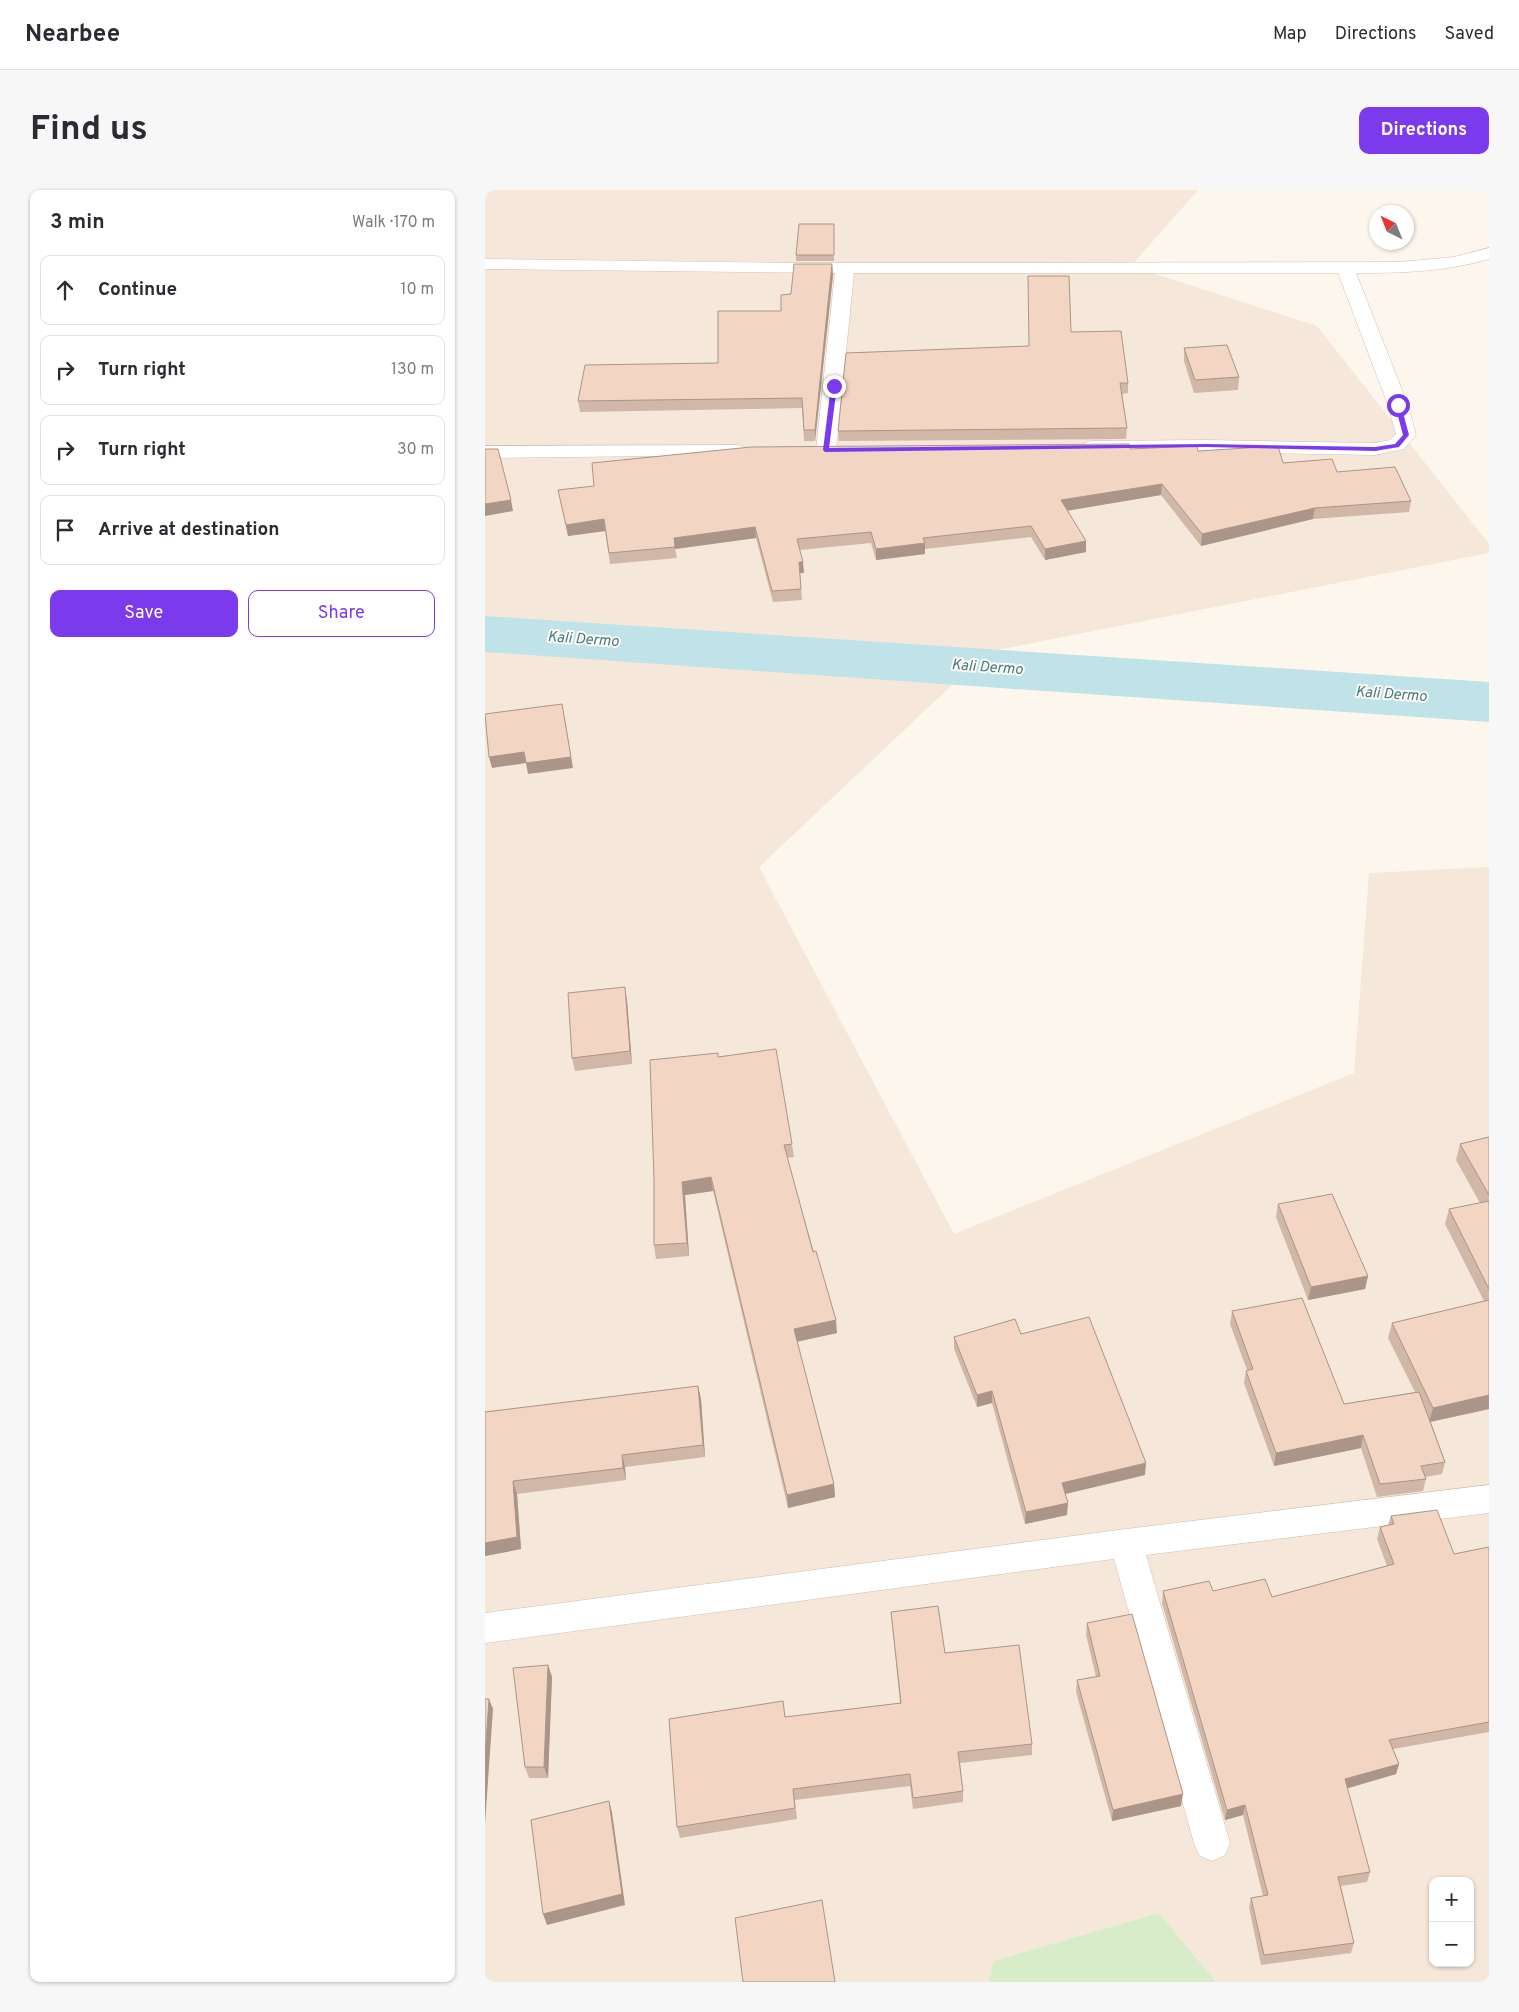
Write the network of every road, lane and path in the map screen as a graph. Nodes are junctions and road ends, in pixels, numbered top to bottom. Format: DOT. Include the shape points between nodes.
graph roads {
  1 [pos="1489,253"];
  2 [pos="485,264"];
  3 [pos="845,268"];
  4 [pos="1345,268"];
  5 [pos="1069,447"];
  6 [pos="826,450"];
  7 [pos="758,451"];
  8 [pos="485,452"];
  9 [pos="1489,1499"];
  10 [pos="1126,1543"];
  11 [pos="485,1628"];
  12 [pos="1212,1843"];
  1 -- 4 [label="street" via="1437,265"];
  2 -- 3 [label="street"];
  3 -- 4 [label="street"];
  3 -- 6 [label="street"];
  4 -- 5 [label="street" via="1398,405 1406,435 1397,445 1375,449"];
  7 -- 8 [label="street"];
  9 -- 10 [label="street"];
  10 -- 11 [label="street"];
  10 -- 12 [label="street"];
}
